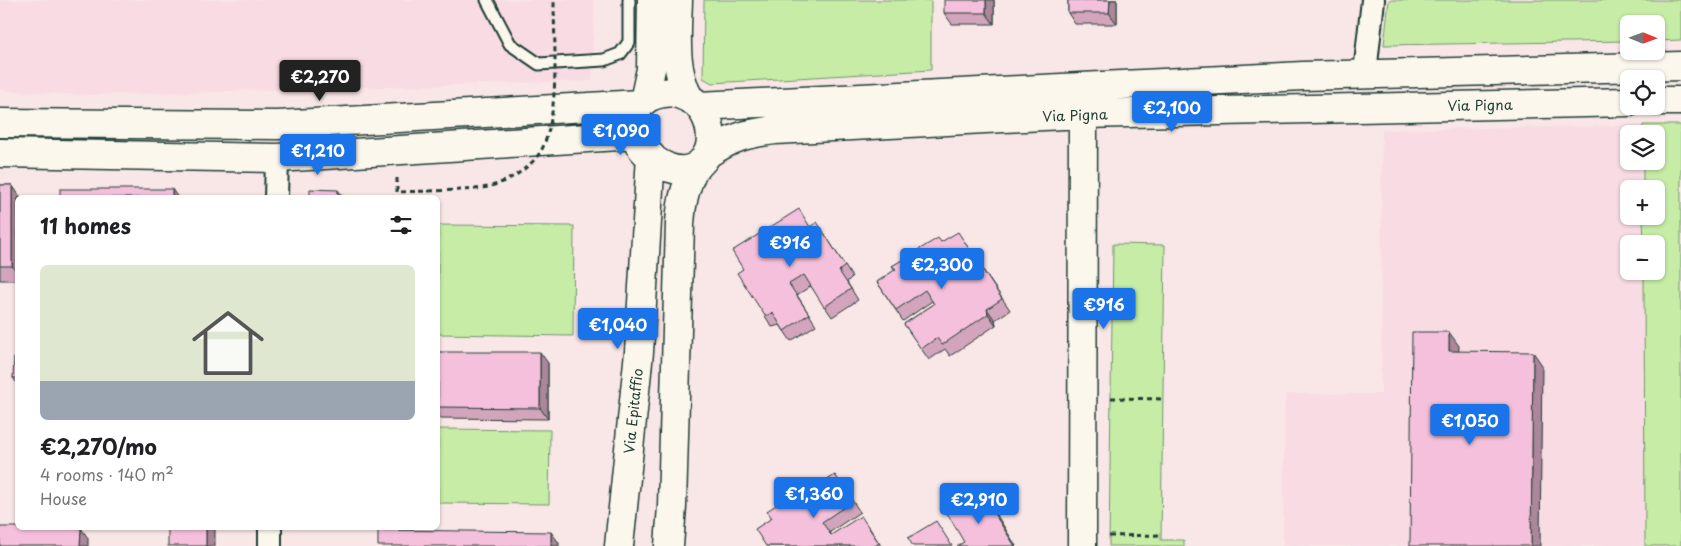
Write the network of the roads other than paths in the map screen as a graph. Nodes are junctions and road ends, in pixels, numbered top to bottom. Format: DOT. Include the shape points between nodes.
graph roads {
  1 [pos="487,0"];
  2 [pos="629,0"];
  3 [pos="652,0"];
  4 [pos="678,0"];
  5 [pos="1373,0"];
  6 [pos="1681,66"];
  7 [pos="1364,73"];
  8 [pos="1681,100"];
  9 [pos="1665,101"];
  10 [pos="642,102"];
  11 [pos="694,102"];
  12 [pos="1620,102"];
  13 [pos="1083,114"];
  14 [pos="0,123"];
  15 [pos="634,134"];
  16 [pos="0,154"];
  17 [pos="651,156"];
  18 [pos="277,158"];
  19 [pos="701,161"];
  20 [pos="276,195"];
  21 [pos="270,530"];
  22 [pos="270,546"];
  23 [pos="620,546"];
  24 [pos="669,546"];
  25 [pos="1082,546"];
  1 -- 2 [label="lane" via="510,44 539,64 604,60 620,54 629,42"];
  3 -- 10 [label="main road" via="651,69"];
  4 -- 11 [label="main road" via="679,70 682,86"];
  5 -- 7 [label="street"];
  6 -- 7 [label="main road"];
  7 -- 11 [label="main road"];
  8 -- 9 [label="main road"];
  10 -- 11 [label="main road" via="660,93 672,92"];
  10 -- 14 [label="main road" via="278,125"];
  10 -- 15 [label="main road" via="636,113"];
  11 -- 19 [label="main road" via="711,132 709,152"];
  12 -- 13 [label="main road, Via Pigna"];
  13 -- 19 [label="main road, Via Pigna" via="775,130 744,134 728,141"];
  13 -- 25 [label="main road"];
  15 -- 17 [label="main road" via="637,142"];
  15 -- 18 [label="main road"];
  16 -- 18 [label="main road"];
  17 -- 19 [label="main road" via="676,171 684,171"];
  17 -- 23 [label="main road, Via Epitaffio" via="639,352"];
  18 -- 20 [label="street"];
  19 -- 24 [label="main road" via="686,187 680,224"];
  21 -- 22 [label="street"];
}
